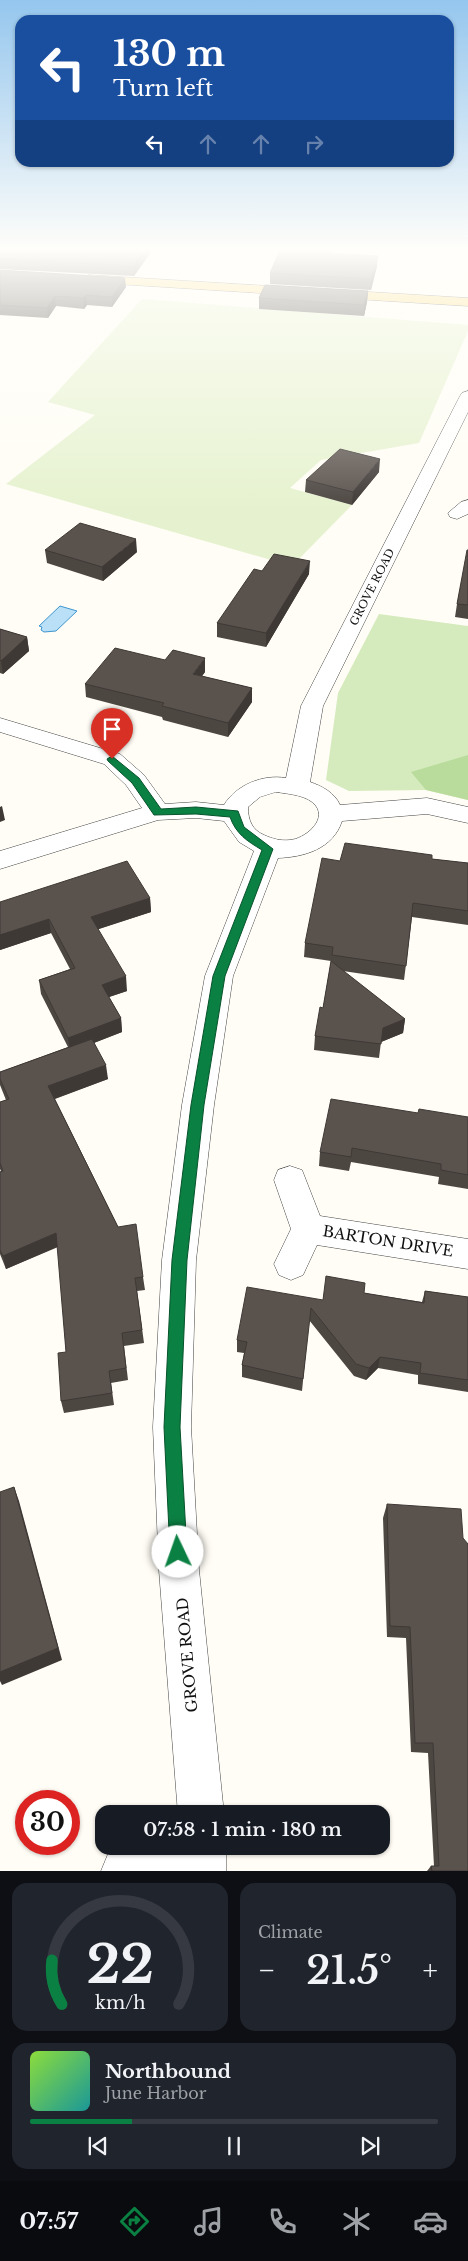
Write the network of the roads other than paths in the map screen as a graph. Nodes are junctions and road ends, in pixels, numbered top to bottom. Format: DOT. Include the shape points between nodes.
graph roads {
  1 [pos="468,396"];
  2 [pos="0,725"];
  3 [pos="297,785"];
  4 [pos="158,812"];
  5 [pos="235,814"];
  6 [pos="332,814"];
  7 [pos="468,816"];
  8 [pos="268,849"];
  9 [pos="0,860"];
  10 [pos="290,1180"];
  11 [pos="308,1229"];
  12 [pos="468,1254"];
  13 [pos="291,1264"];
  14 [pos="201,1805"];
  15 [pos="159,1855"];
  16 [pos="203,1855"];
  17 [pos="126,1871"];
  18 [pos="202,1871"];
  1 -- 3 [label="street, GROVE ROAD" via="312,706"];
  2 -- 4 [label="street" via="112,759 135,780"];
  3 -- 5 [label="street" via="276,784 251,791 236,805"];
  3 -- 6 [label="street" via="318,794"];
  4 -- 5 [label="street" via="196,810"];
  4 -- 9 [label="street"];
  5 -- 8 [label="street" via="239,828"];
  6 -- 7 [label="street" via="427,806"];
  6 -- 8 [label="street" via="330,825 312,842 291,849"];
  8 -- 14 [label="street, GROVE ROAD" via="219,976 198,1105 180,1260 172,1427 179,1570"];
  10 -- 11 [label="street, BARTON DRIVE"];
  11 -- 12 [label="street, BARTON DRIVE"];
  11 -- 13 [label="street, BARTON DRIVE"];
  15 -- 17 [label="street"];
  16 -- 18 [label="street"];
}
